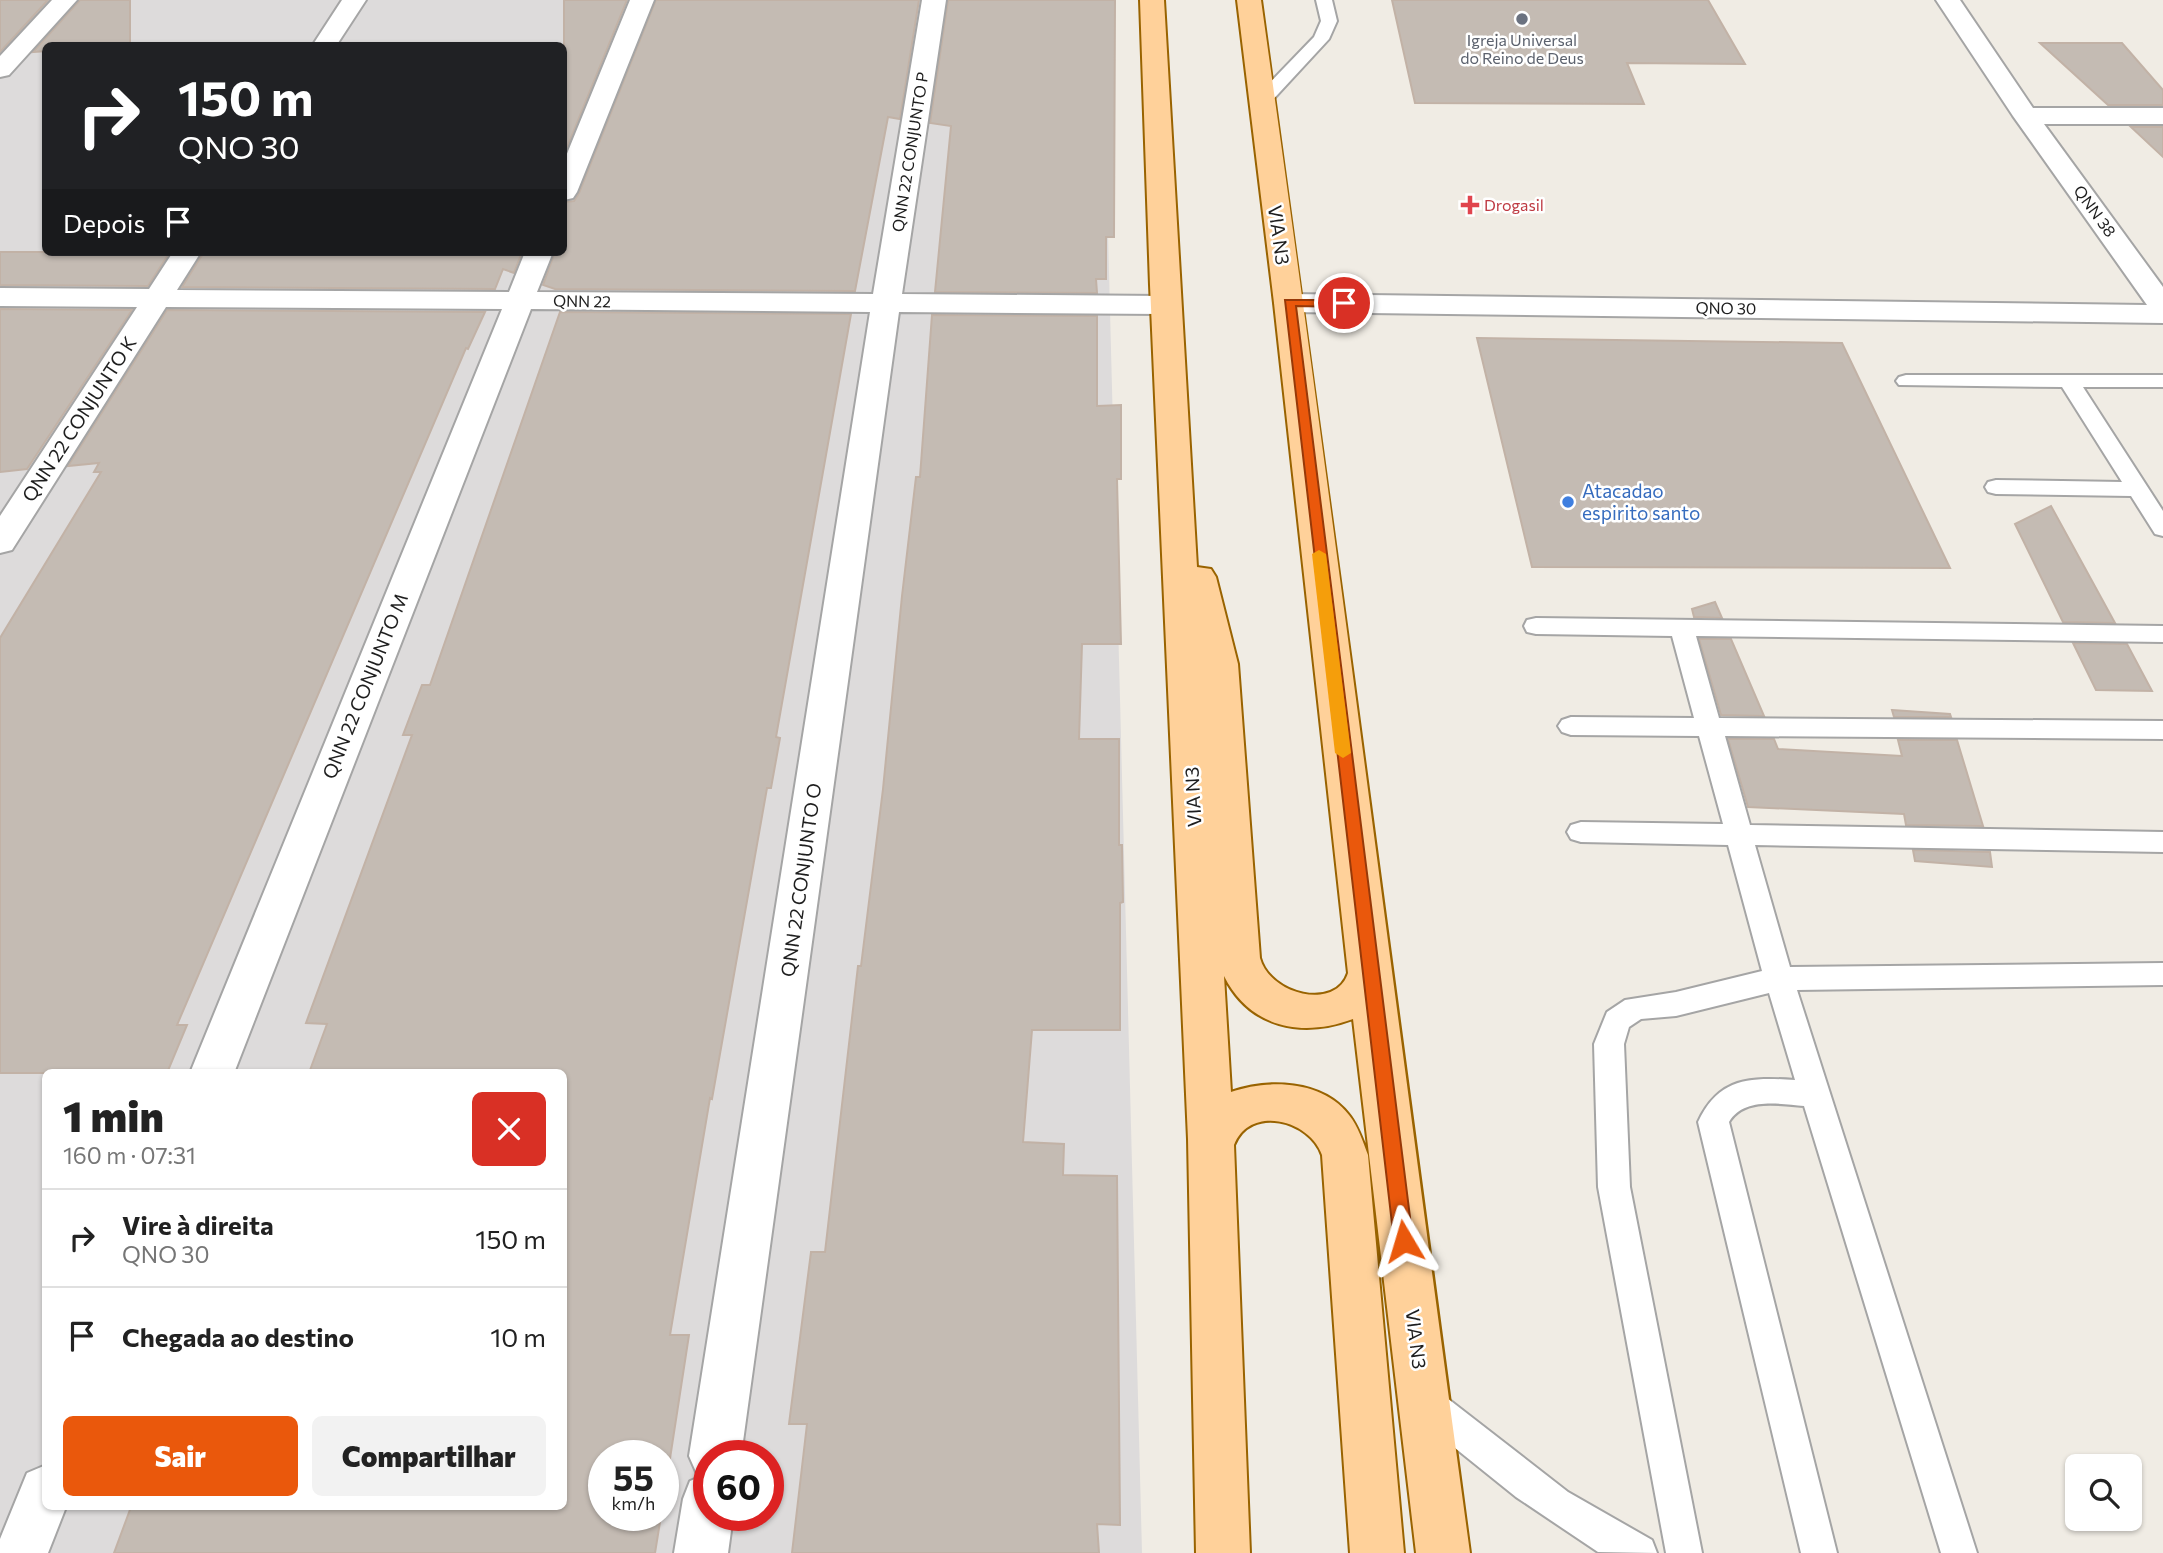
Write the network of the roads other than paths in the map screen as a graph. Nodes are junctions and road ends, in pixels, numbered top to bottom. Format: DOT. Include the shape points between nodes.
graph roads {
  1 [pos="65,0"];
  2 [pos="354,0"];
  3 [pos="642,0"];
  4 [pos="934,0"];
  5 [pos="1153,0"];
  6 [pos="1324,0"];
  7 [pos="1948,0"];
  8 [pos="1248,5"];
  9 [pos="327,42"];
  10 [pos="0,70"];
  11 [pos="1262,101"];
  12 [pos="2026,116"];
  13 [pos="2163,116"];
  14 [pos="567,185"];
  15 [pos="184,256"];
  16 [pos="537,256"];
  17 [pos="0,297"];
  18 [pos="157,297"];
  19 [pos="519,300"];
  20 [pos="1289,303"];
  21 [pos="886,304"];
  22 [pos="1163,306"];
  23 [pos="2163,307"];
  24 [pos="2163,314"];
  25 [pos="2068,380"];
  26 [pos="2163,380"];
  27 [pos="1906,381"];
  28 [pos="1176,487"];
  29 [pos="1996,487"];
  30 [pos="2138,489"];
  31 [pos="2163,529"];
  32 [pos="0,542"];
  33 [pos="1536,626"];
  34 [pos="1682,629"];
  35 [pos="2163,635"];
  36 [pos="1571,726"];
  37 [pos="1709,728"];
  38 [pos="2163,730"];
  39 [pos="1581,832"];
  40 [pos="1740,836"];
  41 [pos="2163,842"];
  42 [pos="1369,973"];
  43 [pos="2163,974"];
  44 [pos="1779,979"];
  45 [pos="214,1069"];
  46 [pos="1815,1094"];
  47 [pos="1212,1143"];
  48 [pos="1424,1402"];
  49 [pos="717,1440"];
  50 [pos="42,1501"];
  51 [pos="704,1531"];
  52 [pos="21,1553"];
  53 [pos="701,1553"];
  54 [pos="1223,1553"];
  55 [pos="1377,1553"];
  56 [pos="1443,1553"];
  57 [pos="1639,1553"];
  58 [pos="1684,1553"];
  59 [pos="1819,1553"];
  60 [pos="1959,1553"];
  1 -- 10 [label="street"];
  2 -- 9 [label="street"];
  3 -- 14 [label="street"];
  4 -- 21 [label="street, QNN 22 CONJUNTO P"];
  5 -- 22 [label="main road, VIA N3"];
  6 -- 11 [label="lane" via="1329,21 1321,39"];
  7 -- 12 [label="street, QNN 38"];
  8 -- 11 [label="main road, VIA N3"];
  11 -- 20 [label="main road, VIA N3"];
  12 -- 13 [label="street"];
  12 -- 23 [label="street, QNN 38"];
  15 -- 18 [label="street, QNN 22 CONJUNTO K"];
  16 -- 19 [label="street, QNN 22 CONJUNTO M"];
  17 -- 18 [label="street, QNN 22"];
  18 -- 19 [label="street, QNN 22"];
  18 -- 32 [label="street, QNN 22 CONJUNTO K"];
  19 -- 21 [label="street, QNN 22"];
  19 -- 45 [label="street, QNN 22 CONJUNTO M"];
  20 -- 24 [label="street, QNO 30"];
  20 -- 42 [label="main road, VIA N3"];
  21 -- 22 [label="street, QNN 22"];
  21 -- 49 [label="street, QNN 22 CONJUNTO O"];
  22 -- 28 [label="main road, VIA N3"];
  25 -- 26 [label="lane"];
  25 -- 27 [label="lane"];
  25 -- 30 [label="lane"];
  28 -- 42 [label="main road" via="1220,664 1238,958 1244,976 1256,992 1276,1004 1298,1011 1323,1011 1354,998"];
  28 -- 47 [label="main road, VIA N3"];
  29 -- 30 [label="lane"];
  30 -- 31 [label="lane"];
  33 -- 34 [label="lane"];
  34 -- 35 [label="lane"];
  34 -- 37 [label="lane"];
  36 -- 37 [label="lane"];
  37 -- 38 [label="lane"];
  37 -- 40 [label="lane"];
  39 -- 40 [label="lane"];
  40 -- 41 [label="lane"];
  40 -- 44 [label="lane"];
  42 -- 48 [label="main road, VIA N3"];
  43 -- 44 [label="lane"];
  44 -- 46 [label="lane"];
  44 -- 58 [label="lane" via="1676,1004 1635,1008 1617,1020 1609,1044 1614,1187"];
  46 -- 59 [label="lane" via="1745,1093 1717,1108 1713,1122"];
  46 -- 60 [label="lane"];
  47 -- 54 [label="main road, VIA N3"];
  47 -- 55 [label="main road" via="1221,1123 1239,1109 1262,1101 1309,1110 1327,1121 1339,1137 1345,1156"];
  48 -- 56 [label="main road, VIA N3"];
  48 -- 57 [label="lane" via="1560,1506"];
  50 -- 52 [label="street"];
  51 -- 53 [label="street"];
}
